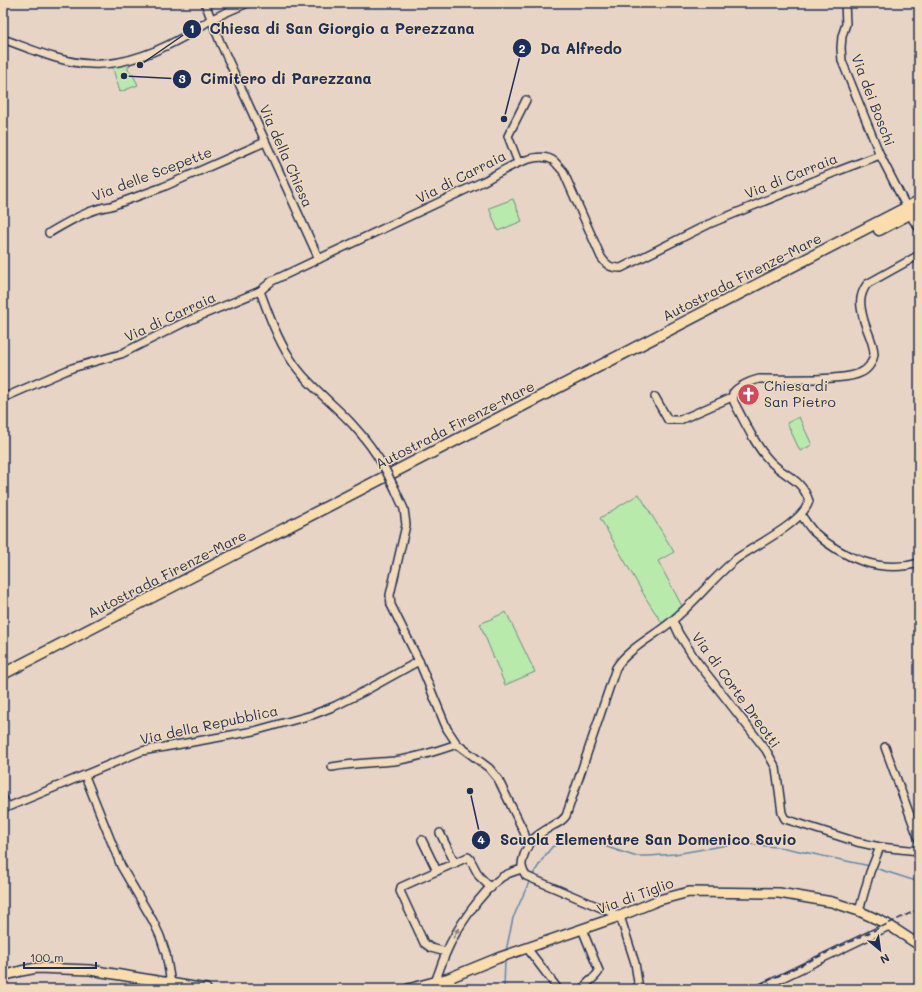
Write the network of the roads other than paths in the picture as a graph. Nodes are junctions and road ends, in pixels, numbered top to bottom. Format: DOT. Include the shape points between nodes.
graph roads {
  1 [pos="205,3"];
  2 [pos="248,3"];
  3 [pos="845,3"];
  4 [pos="211,19"];
  5 [pos="3,39"];
  6 [pos="526,100"];
  7 [pos="265,142"];
  8 [pos="880,155"];
  9 [pos="518,162"];
  10 [pos="919,201"];
  11 [pos="904,202"];
  12 [pos="919,209"];
  13 [pos="913,220"];
  14 [pos="919,228"];
  15 [pos="49,233"];
  16 [pos="919,255"];
  17 [pos="318,258"];
  18 [pos="260,291"];
  19 [pos="655,397"];
  20 [pos="732,397"];
  21 [pos="3,398"];
  22 [pos="801,515"];
  23 [pos="919,563"];
  24 [pos="673,621"];
  25 [pos="419,662"];
  26 [pos="3,674"];
  27 [pos="3,682"];
  28 [pos="457,744"];
  29 [pos="885,747"];
  30 [pos="332,767"];
  31 [pos="85,776"];
  32 [pos="3,798"];
  33 [pos="5,808"];
  34 [pos="440,833"];
  35 [pos="422,840"];
  36 [pos="919,840"];
  37 [pos="528,845"];
  38 [pos="880,847"];
  39 [pos="919,851"];
  40 [pos="455,863"];
  41 [pos="522,869"];
  42 [pos="437,871"];
  43 [pos="491,888"];
  44 [pos="859,911"];
  45 [pos="620,916"];
  46 [pos="889,926"];
  47 [pos="582,929"];
  48 [pos="919,945"];
  49 [pos="527,948"];
  50 [pos="446,952"];
  51 [pos="3,976"];
  52 [pos="449,978"];
  53 [pos="435,982"];
  54 [pos="171,986"];
  55 [pos="206,989"];
  56 [pos="408,989"];
  57 [pos="452,989"];
  58 [pos="558,989"];
  59 [pos="583,989"];
  60 [pos="639,989"];
  61 [pos="760,989"];
  1 -- 4 [label="street, Via della Chiesa"];
  2 -- 4 [label="street"];
  3 -- 8 [label="street, Via dei Boschi" via="846,24 842,36 842,61"];
  4 -- 5 [label="street" via="194,31 151,53 111,63 90,64 71,61"];
  4 -- 7 [label="street, Via della Chiesa"];
  6 -- 9 [label="street" via="508,136"];
  7 -- 15 [label="street, Via delle Scepette" via="163,187 73,219"];
  7 -- 17 [label="street, Via della Chiesa"];
  8 -- 9 [label="street, Via di Carraia" via="709,224 621,268 606,265 562,171 554,161 545,158"];
  8 -- 11 [label="street, Via dei Boschi"];
  9 -- 17 [label="street, Via di Carraia" via="470,188"];
  10 -- 26 [label="highway, Autostrada Firenze-Mare"];
  12 -- 27 [label="highway, Autostrada Firenze-Mare"];
  13 -- 14 [label="street"];
  16 -- 20 [label="street" via="867,284 862,290 861,311 874,353 866,369 847,377 806,380 759,379 735,390"];
  17 -- 18 [label="street, Via di Carraia" via="272,281"];
  18 -- 21 [label="street, Via di Carraia" via="183,323 121,354 72,368"];
  18 -- 25 [label="street, bridge" via="271,321 290,358 308,381 353,425 371,447 386,469 404,509 406,525 390,595 391,606"];
  19 -- 20 [label="street" via="668,420 680,420"];
  20 -- 22 [label="street" via="763,453 775,466 798,482 807,494 808,506"];
  22 -- 23 [label="street" via="813,531 832,546 856,559 880,565 906,566"];
  22 -- 24 [label="street" via="736,559"];
  24 -- 37 [label="street" via="619,662 566,816"];
  24 -- 38 [label="street, Via di Corte Dreotti" via="695,659 766,750 776,768 785,819"];
  25 -- 28 [label="street" via="447,729"];
  25 -- 31 [label="street, Via della Repubblica" via="335,706 312,715 254,731 142,751"];
  28 -- 30 [label="street" via="408,759"];
  28 -- 37 [label="street" via="489,768 498,779"];
  29 -- 36 [label="street"];
  31 -- 33 [label="street, Via della Repubblica"];
  31 -- 54 [label="street" via="121,866 160,936"];
  32 -- 33 [label="street"];
  34 -- 40 [label="street"];
  35 -- 42 [label="street"];
  37 -- 41 [label="street"];
  38 -- 39 [label="street"];
  38 -- 44 [label="street" via="872,864"];
  40 -- 42 [label="street"];
  40 -- 43 [label="street" via="468,857 479,876"];
  41 -- 43 [label="street" via="504,875"];
  41 -- 45 [label="street" via="526,876 537,882"];
  42 -- 50 [label="street" via="401,887 400,892 424,943"];
  50 -- 43 [label="street, one-way" via="464,919"];
  44 -- 45 [label="main road, Via di Tiglio" via="832,902 779,893 689,892 659,900"];
  44 -- 46 [label="main road, Via di Tiglio"];
  45 -- 47 [label="main road, Via di Tiglio"];
  45 -- 60 [label="street" via="635,963"];
  46 -- 48 [label="main road, Via di Tiglio"];
  46 -- 61 [label="street"];
  47 -- 49 [label="main road, Via di Tiglio"];
  47 -- 59 [label="street" via="599,971"];
  49 -- 52 [label="main road, Via di Tiglio"];
  49 -- 58 [label="street"];
  50 -- 53 [label="street"];
  51 -- 54 [label="main road" via="21,970 59,968 90,970"];
  52 -- 53 [label="main road, Via di Tiglio"];
  52 -- 57 [label="street"];
  53 -- 56 [label="main road, Via di Tiglio"];
  54 -- 55 [label="main road"];
}
